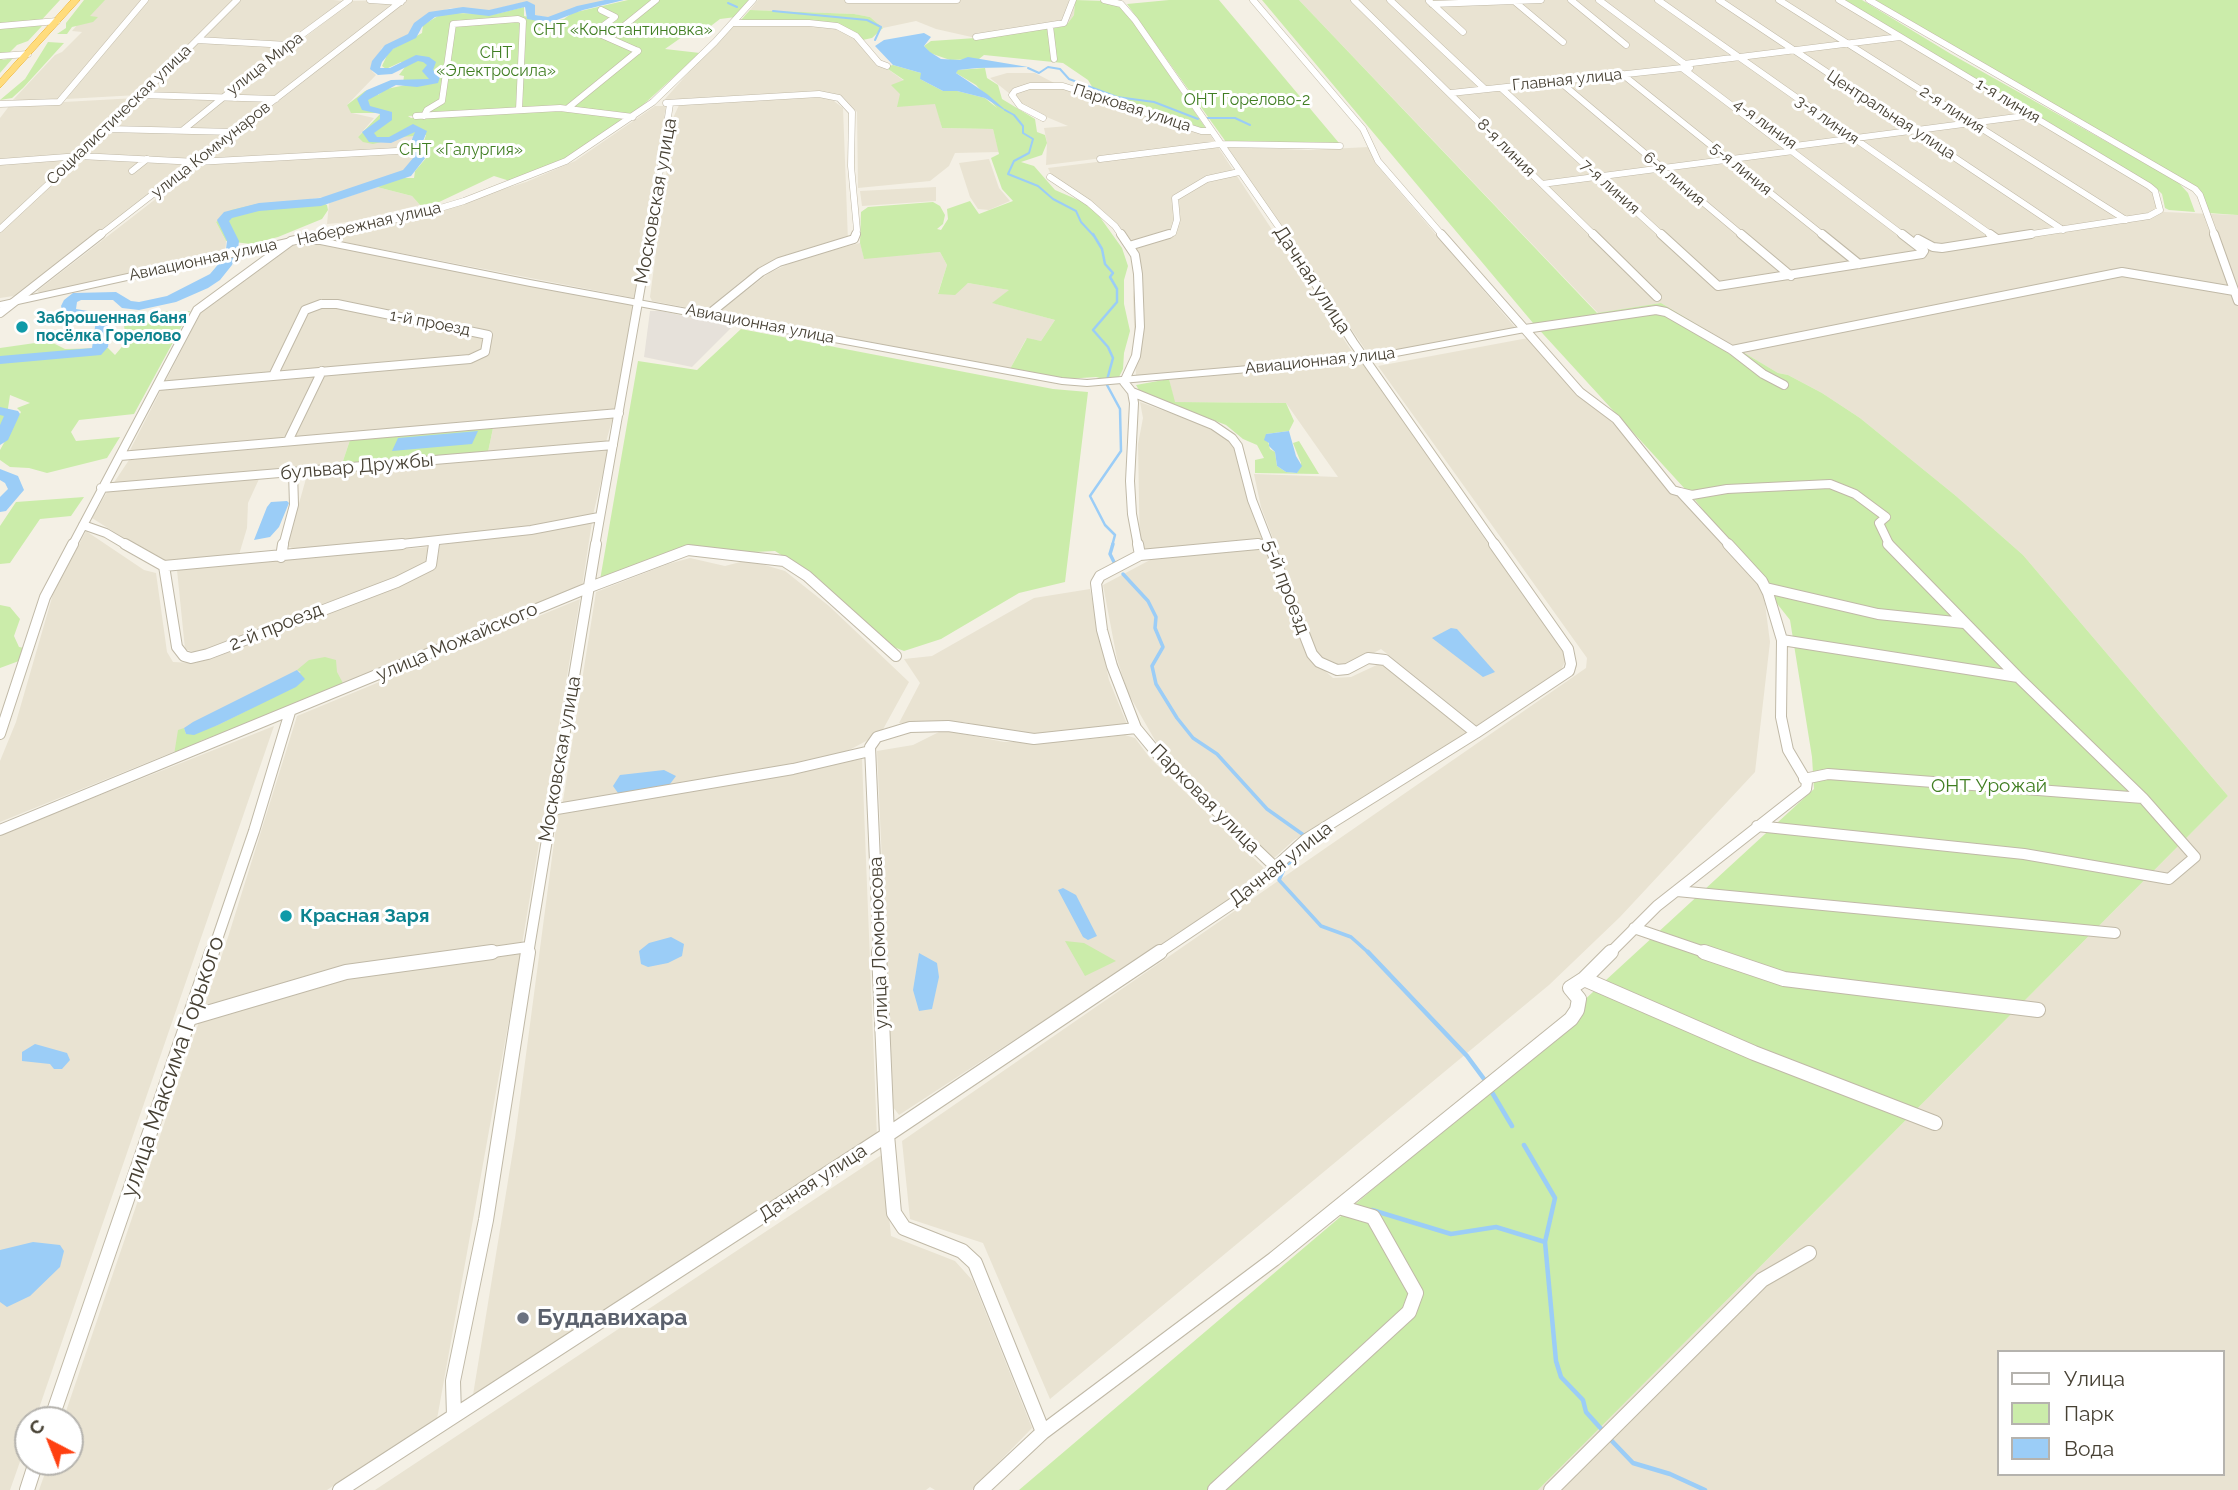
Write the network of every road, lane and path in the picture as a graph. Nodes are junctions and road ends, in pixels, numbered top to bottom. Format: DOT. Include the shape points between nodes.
graph roads {
  1 [pos="76,0"];
  2 [pos="145,0"];
  3 [pos="237,0"];
  4 [pos="349,0"];
  5 [pos="370,0"];
  6 [pos="656,0"];
  7 [pos="753,0"];
  8 [pos="848,0"];
  9 [pos="957,0"];
  10 [pos="1073,0"];
  11 [pos="1104,0"];
  12 [pos="1253,0"];
  13 [pos="1354,0"];
  14 [pos="1390,0"];
  15 [pos="1541,0"];
  16 [pos="1571,0"];
  17 [pos="1599,0"];
  18 [pos="1658,0"];
  19 [pos="1718,0"];
  20 [pos="1779,0"];
  21 [pos="1839,0"];
  22 [pos="1869,0"];
  23 [pos="402,1"];
  24 [pos="1514,1"];
  25 [pos="1429,2"];
  26 [pos="601,10"];
  27 [pos="57,21"];
  28 [pos="733,23"];
  29 [pos="0,26"];
  30 [pos="1050,26"];
  31 [pos="1463,32"];
  32 [pos="976,37"];
  33 [pos="1900,37"];
  34 [pos="608,38"];
  35 [pos="197,40"];
  36 [pos="1563,42"];
  37 [pos="1848,44"];
  38 [pos="288,45"];
  39 [pos="1626,45"];
  40 [pos="1792,50"];
  41 [pos="28,54"];
  42 [pos="0,56"];
  43 [pos="1737,56"];
  44 [pos="1054,59"];
  45 [pos="887,66"];
  46 [pos="1683,66"];
  47 [pos="1622,74"];
  48 [pos="1559,81"];
  49 [pos="0,85"];
  50 [pos="1501,88"];
  51 [pos="1485,89"];
  52 [pos="1451,93"];
  53 [pos="141,95"];
  54 [pos="223,98"];
  55 [pos="276,99"];
  56 [pos="653,102"];
  57 [pos="0,104"];
  58 [pos="670,104"];
  59 [pos="568,108"];
  60 [pos="519,110"];
  61 [pos="2032,115"];
  62 [pos="634,117"];
  63 [pos="1043,118"];
  64 [pos="1969,122"];
  65 [pos="108,128"];
  66 [pos="183,130"];
  67 [pos="1916,130"];
  68 [pos="1211,131"];
  69 [pos="235,132"];
  70 [pos="1853,138"];
  71 [pos="1220,144"];
  72 [pos="1340,146"];
  73 [pos="1794,148"];
  74 [pos="397,151"];
  75 [pos="79,156"];
  76 [pos="147,159"];
  77 [pos="1100,159"];
  78 [pos="1728,160"];
  79 [pos="0,162"];
  80 [pos="197,162"];
  81 [pos="1659,167"];
  82 [pos="132,171"];
  83 [pos="1239,172"];
  84 [pos="1597,176"];
  85 [pos="1050,177"];
  86 [pos="1542,184"];
  87 [pos="2126,220"];
  88 [pos="0,229"];
  89 [pos="2063,230"];
  90 [pos="1997,239"];
  91 [pos="291,241"];
  92 [pos="1129,246"];
  93 [pos="1860,264"];
  94 [pos="1791,275"];
  95 [pos="2234,291"];
  96 [pos="1657,297"];
  97 [pos="19,300"];
  98 [pos="2238,301"];
  99 [pos="639,302"];
  100 [pos="0,305"];
  101 [pos="0,313"];
  102 [pos="709,314"];
  103 [pos="1525,329"];
  104 [pos="1732,350"];
  105 [pos="1364,359"];
  106 [pos="322,371"];
  107 [pos="273,376"];
  108 [pos="1124,382"];
  109 [pos="1784,385"];
  110 [pos="158,386"];
  111 [pos="1132,392"];
  112 [pos="619,413"];
  113 [pos="288,442"];
  114 [pos="613,445"];
  115 [pos="120,456"];
  116 [pos="293,472"];
  117 [pos="101,488"];
  118 [pos="1680,492"];
  119 [pos="599,517"];
  120 [pos="83,525"];
  121 [pos="435,541"];
  122 [pos="1269,543"];
  123 [pos="1140,555"];
  124 [pos="281,557"];
  125 [pos="164,566"];
  126 [pos="590,587"];
  127 [pos="1766,588"];
  128 [pos="1964,623"];
  129 [pos="1782,640"];
  130 [pos="896,656"];
  131 [pos="2018,677"];
  132 [pos="290,712"];
  133 [pos="1136,728"];
  134 [pos="1476,733"];
  135 [pos="0,734"];
  136 [pos="870,751"];
  137 [pos="1804,779"];
  138 [pos="2143,798"];
  139 [pos="551,810"];
  140 [pos="1757,827"];
  141 [pos="0,830"];
  142 [pos="1275,867"];
  143 [pos="1677,891"];
  144 [pos="1634,928"];
  145 [pos="2115,933"];
  146 [pos="528,947"];
  147 [pos="1584,979"];
  148 [pos="2038,1010"];
  149 [pos="190,1018"];
  150 [pos="1935,1123"];
  151 [pos="887,1135"];
  152 [pos="1339,1207"];
  153 [pos="1809,1253"];
  154 [pos="56,1406"];
  155 [pos="454,1416"];
  156 [pos="1043,1432"];
  157 [pos="340,1490"];
  158 [pos="981,1490"];
  159 [pos="1215,1490"];
  160 [pos="1551,1490"];
  1 -- 27 [label="highway"];
  2 -- 57 [label="street" via="59,102"];
  3 -- 35 [label="street, Социалистическая улица"];
  4 -- 38 [label="street, улица Мира"];
  5 -- 23 [label="street"];
  6 -- 34 [label="street"];
  7 -- 28 [label="street, Набережная улица"];
  8 -- 9 [label="street"];
  10 -- 30 [label="street" via="1067,20"];
  11 -- 68 [label="street, Дачная улица" via="1125,7"];
  12 -- 103 [label="street" via="1363,129 1388,174"];
  13 -- 52 [label="street, 8-я линия"];
  14 -- 51 [label="street"];
  15 -- 24 [label="street"];
  16 -- 39 [label="street"];
  17 -- 46 [label="street"];
  18 -- 43 [label="street, 3-я линия"];
  19 -- 40 [label="street, Центральная улица"];
  20 -- 37 [label="street, 2-я линия"];
  21 -- 33 [label="street, 1-я линия"];
  22 -- 95 [label="street" via="2195,189"];
  23 -- 55 [label="street, улица Коммунаров"];
  24 -- 25 [label="street"];
  24 -- 36 [label="street"];
  25 -- 31 [label="street"];
  26 -- 34 [label="street" via="615,17 595,32"];
  27 -- 29 [label="street"];
  27 -- 41 [label="highway"];
  28 -- 45 [label="street" via="837,26 856,36"];
  28 -- 56 [label="street, Набережная улица"];
  30 -- 32 [label="street"];
  30 -- 44 [label="street"];
  33 -- 37 [label="street, Главная улица"];
  33 -- 61 [label="street, 1-я линия"];
  34 -- 59 [label="street" via="638,51"];
  35 -- 38 [label="street"];
  35 -- 53 [label="street, Социалистическая улица"];
  37 -- 40 [label="street, Главная улица"];
  37 -- 64 [label="street, 2-я линия"];
  38 -- 54 [label="street, улица Мира"];
  40 -- 43 [label="street, Главная улица"];
  40 -- 67 [label="street, Центральная улица"];
  41 -- 42 [label="street"];
  41 -- 49 [label="highway"];
  43 -- 46 [label="street, Главная улица"];
  43 -- 70 [label="street, 3-я линия"];
  46 -- 47 [label="street, Главная улица"];
  46 -- 73 [label="street"];
  47 -- 48 [label="street, Главная улица"];
  47 -- 78 [label="street, 5-я линия"];
  48 -- 50 [label="street, Главная улица"];
  48 -- 81 [label="street, 6-я линия"];
  50 -- 51 [label="street, Главная улица"];
  50 -- 84 [label="street, 7-я линия"];
  51 -- 52 [label="street, Главная улица"];
  52 -- 86 [label="street, 8-я линия"];
  53 -- 54 [label="street"];
  53 -- 65 [label="street, Социалистическая улица"];
  54 -- 55 [label="street"];
  54 -- 66 [label="street, улица Мира"];
  55 -- 69 [label="street, улица Коммунаров"];
  56 -- 58 [label="street"];
  56 -- 62 [label="street, Набережная улица"];
  58 -- 99 [label="street, Московская улица"];
  58 -- 102 [label="street" via="819,94 839,98 852,112 854,239 779,262"];
  59 -- 60 [label="street"];
  59 -- 62 [label="street"];
  60 -- 60 [label="street" via="523,21 453,24 442,101 420,116"];
  61 -- 64 [label="street"];
  61 -- 87 [label="street, 1-я линия" via="2149,186 2160,210"];
  62 -- 91 [label="street, Набережная улица" via="565,161 508,186 417,215"];
  63 -- 68 [label="street, Парковая улица" via="1020,106 1012,95 1015,91 1063,86"];
  64 -- 67 [label="street"];
  64 -- 87 [label="street, 2-я линия"];
  65 -- 66 [label="street"];
  65 -- 75 [label="street, Социалистическая улица"];
  66 -- 69 [label="street"];
  67 -- 70 [label="street"];
  67 -- 89 [label="street, Центральная улица"];
  68 -- 71 [label="street, Дачная улица"];
  69 -- 80 [label="street, улица Коммунаров"];
  70 -- 73 [label="street"];
  70 -- 90 [label="street, 3-я линия"];
  71 -- 72 [label="street"];
  71 -- 77 [label="street"];
  71 -- 83 [label="street, Дачная улица"];
  73 -- 78 [label="street"];
  73 -- 90 [label="street, 4-я линия" via="1933,247"];
  73 -- 93 [label="street" via="1924,251"];
  74 -- 80 [label="street"];
  75 -- 76 [label="street"];
  75 -- 79 [label="street"];
  75 -- 88 [label="street, Социалистическая улица"];
  76 -- 80 [label="street"];
  76 -- 82 [label="street"];
  78 -- 81 [label="street"];
  78 -- 93 [label="street, 5-я линия"];
  80 -- 97 [label="street, улица Коммунаров"];
  81 -- 84 [label="street"];
  81 -- 94 [label="street, 6-я линия"];
  83 -- 92 [label="street" via="1185,190 1175,198 1173,233"];
  83 -- 105 [label="street, Дачная улица"];
  84 -- 86 [label="street"];
  84 -- 94 [label="street, 7-я линия" via="1718,286"];
  85 -- 92 [label="street" via="1110,219"];
  86 -- 96 [label="street, 8-я линия"];
  87 -- 89 [label="street"];
  89 -- 90 [label="street"];
  91 -- 97 [label="street, Авиационная улица"];
  91 -- 99 [label="street, Авиационная улица" via="356,247"];
  91 -- 110 [label="street, Набережная улица" via="197,310"];
  92 -- 108 [label="street" via="1138,274 1140,327 1136,356"];
  93 -- 94 [label="street"];
  95 -- 98 [label="street"];
  95 -- 104 [label="street" via="2122,272"];
  97 -- 100 [label="street, Авиационная улица"];
  97 -- 101 [label="street, улица Коммунаров"];
  99 -- 102 [label="street, Авиационная улица"];
  99 -- 112 [label="street, Московская улица"];
  102 -- 108 [label="street, Авиационная улица" via="1062,381"];
  103 -- 104 [label="street" via="1656,310"];
  103 -- 105 [label="street, Авиационная улица"];
  103 -- 118 [label="street" via="1580,392 1616,419 1673,490"];
  104 -- 109 [label="street"];
  105 -- 108 [label="street, Авиационная улица"];
  105 -- 134 [label="street, Дачная улица" via="1571,657 1563,677"];
  106 -- 107 [label="street, 1-й проезд"];
  106 -- 107 [label="street, 1-й проезд" via="480,357 488,335 321,304 305,310"];
  106 -- 113 [label="street"];
  107 -- 110 [label="street, 1-й проезд"];
  108 -- 111 [label="street"];
  110 -- 115 [label="street, Набережная улица"];
  111 -- 122 [label="street, 5-й проезд" via="1213,425 1232,438"];
  111 -- 123 [label="street" via="1130,481"];
  112 -- 113 [label="street, бульвар Дружбы"];
  112 -- 114 [label="street, Московская улица"];
  113 -- 115 [label="street, бульвар Дружбы"];
  114 -- 116 [label="street, бульвар Дружбы"];
  114 -- 119 [label="street, Московская улица"];
  115 -- 117 [label="street, Набережная улица"];
  116 -- 117 [label="street, бульвар Дружбы"];
  116 -- 124 [label="street" via="294,505"];
  117 -- 120 [label="street, Набережная улица"];
  118 -- 127 [label="street"];
  118 -- 128 [label="street" via="1692,495 1830,484 1855,494 1886,517 1879,523 1888,544"];
  119 -- 121 [label="street"];
  119 -- 126 [label="street, Московская улица"];
  120 -- 125 [label="street"];
  120 -- 135 [label="street, Набережная улица" via="45,597"];
  121 -- 124 [label="street"];
  121 -- 125 [label="street, 2-й проезд" via="431,565 397,582 191,658 177,646"];
  122 -- 123 [label="street"];
  122 -- 134 [label="street, 5-й проезд" via="1319,662 1337,670 1368,658 1385,660"];
  123 -- 133 [label="street, Парковая улица" via="1100,576 1096,583 1107,649"];
  124 -- 125 [label="street"];
  126 -- 130 [label="street, улица Можайского" via="688,550 737,558 771,557 797,568"];
  126 -- 132 [label="street, улица Можайского"];
  126 -- 139 [label="street, Московская улица"];
  127 -- 128 [label="street" via="1878,614"];
  127 -- 129 [label="street"];
  128 -- 131 [label="street"];
  129 -- 131 [label="street"];
  129 -- 137 [label="street" via="1781,717 1788,750"];
  131 -- 138 [label="street"];
  132 -- 141 [label="street, улица Можайского"];
  132 -- 149 [label="street, улица Максима Горького"];
  133 -- 136 [label="street" via="1034,738 948,726 911,727 877,737"];
  133 -- 142 [label="street, Парковая улица" via="1169,766"];
  134 -- 142 [label="street, Дачная улица" via="1306,839"];
  136 -- 139 [label="street" via="793,769"];
  136 -- 151 [label="street, улица Ломоносова"];
  137 -- 138 [label="street" via="1828,774"];
  137 -- 140 [label="street" via="1806,789"];
  138 -- 140 [label="street" via="2195,858 2169,879 2024,853"];
  139 -- 146 [label="street, Московская улица"];
  140 -- 143 [label="street"];
  142 -- 151 [label="street, Дачная улица" via="1242,897"];
  143 -- 144 [label="street"];
  143 -- 145 [label="street"];
  144 -- 147 [label="street"];
  144 -- 148 [label="street" via="1784,979"];
  146 -- 149 [label="street" via="346,972"];
  146 -- 155 [label="street, Московская улица" via="486,1220 453,1381"];
  147 -- 150 [label="street" via="1754,1053"];
  147 -- 152 [label="street" via="1570,988 1579,999 1571,1019"];
  149 -- 154 [label="street, улица Максима Горького"];
  151 -- 155 [label="street, Дачная улица"];
  151 -- 156 [label="street, улица Ломоносова" via="897,1222 962,1251 975,1263"];
  152 -- 156 [label="street"];
  152 -- 159 [label="street" via="1373,1217 1416,1293 1409,1312"];
  153 -- 160 [label="street" via="1762,1280"];
  155 -- 157 [label="street, Дачная улица"];
  156 -- 158 [label="street"];
}
